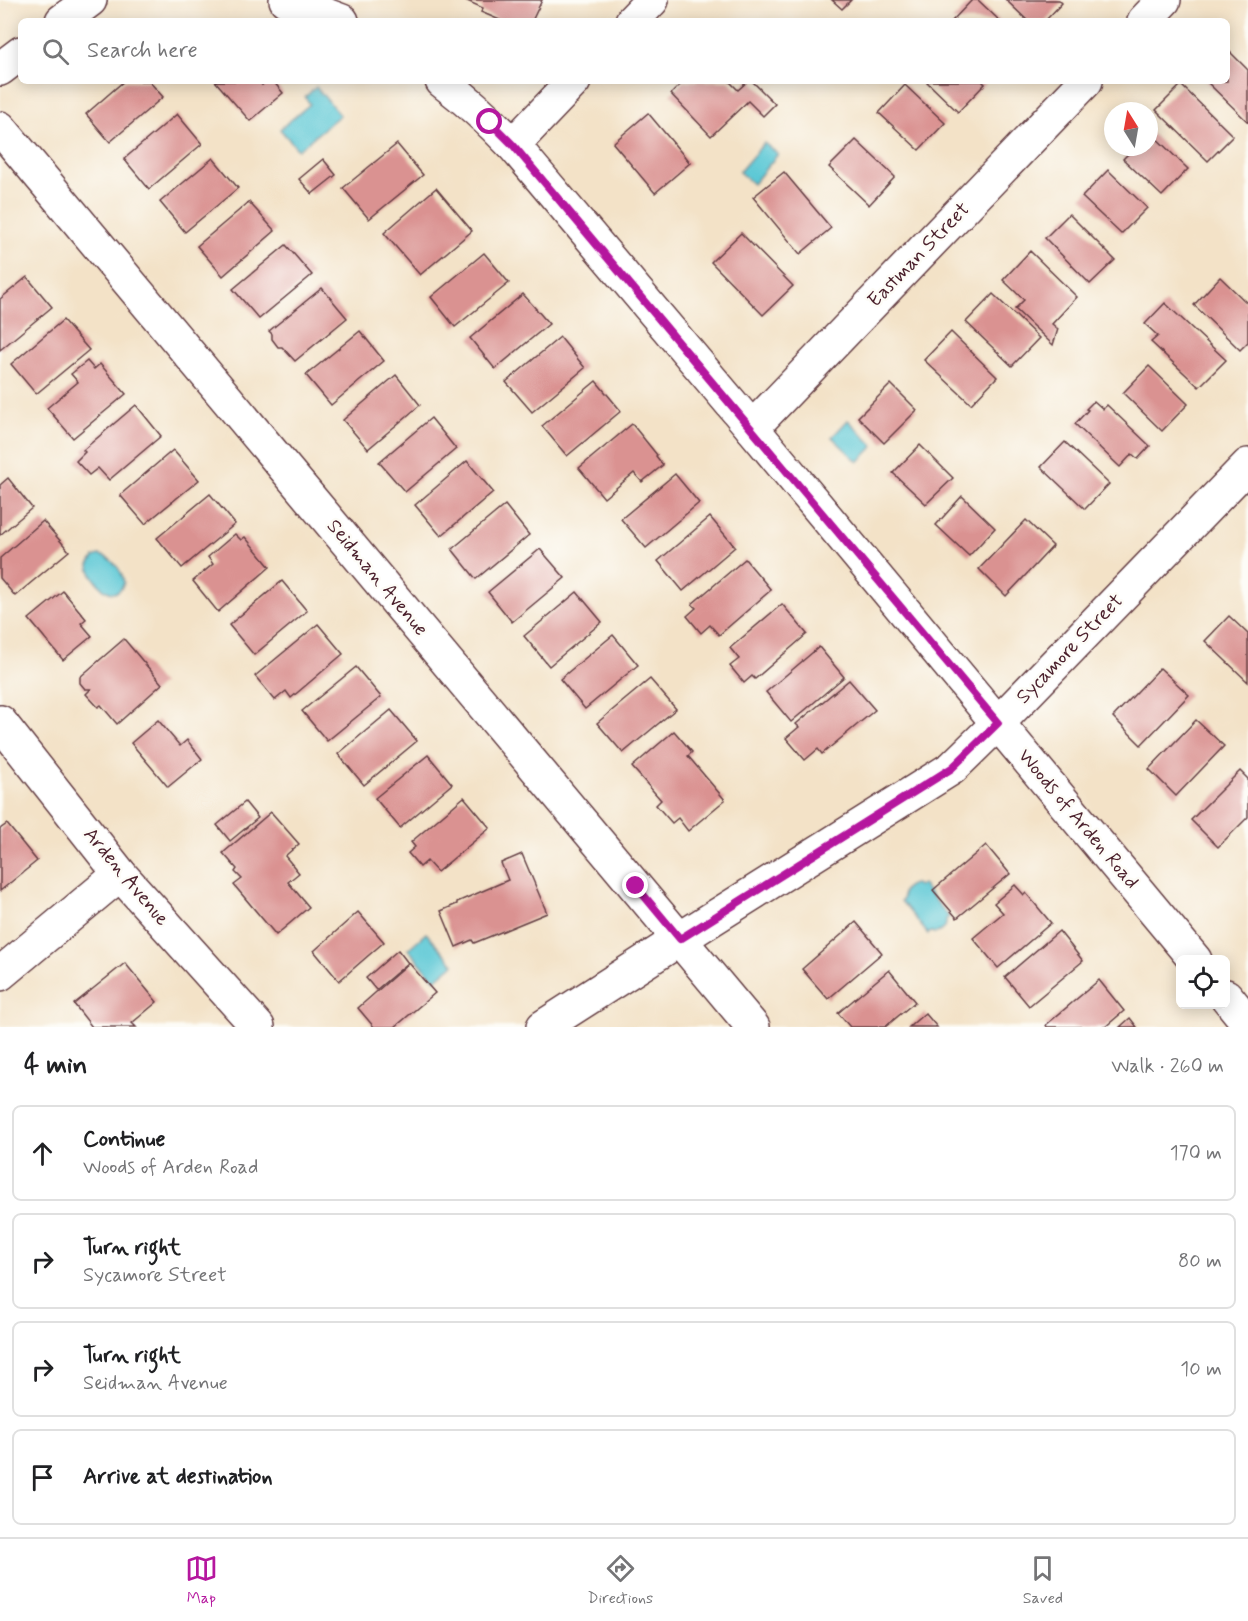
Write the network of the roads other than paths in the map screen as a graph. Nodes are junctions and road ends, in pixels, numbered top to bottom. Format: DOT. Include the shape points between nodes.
graph roads {
  1 [pos="90,0"];
  2 [pos="286,0"];
  3 [pos="652,0"];
  4 [pos="1164,0"];
  5 [pos="66,18"];
  6 [pos="334,18"];
  7 [pos="635,18"];
  8 [pos="1147,18"];
  9 [pos="18,55"];
  10 [pos="0,69"];
  11 [pos="446,84"];
  12 [pos="571,84"];
  13 [pos="1083,84"];
  14 [pos="0,128"];
  15 [pos="513,145"];
  16 [pos="752,428"];
  17 [pos="1248,465"];
  18 [pos="0,722"];
  19 [pos="998,723"];
  20 [pos="120,874"];
  21 [pos="680,939"];
  22 [pos="1191,955"];
  23 [pos="0,974"];
  24 [pos="258,1027"];
  25 [pos="543,1027"];
  26 [pos="753,1027"];
  1 -- 5 [label="street"];
  2 -- 6 [label="street"];
  3 -- 7 [label="street"];
  4 -- 8 [label="street"];
  9 -- 10 [label="street"];
  11 -- 15 [label="street, Woods of Arden Road"];
  12 -- 15 [label="street"];
  13 -- 16 [label="street, Eastman Street"];
  14 -- 21 [label="street, Seidman Avenue"];
  15 -- 16 [label="street, Woods of Arden Road"];
  16 -- 19 [label="street, Woods of Arden Road"];
  17 -- 19 [label="street, Sycamore Street"];
  18 -- 20 [label="street, Arden Avenue"];
  19 -- 21 [label="street, Sycamore Street" via="952,768"];
  19 -- 22 [label="street, Woods of Arden Road"];
  20 -- 23 [label="street"];
  20 -- 24 [label="street, Arden Avenue"];
  21 -- 25 [label="street, Sycamore Street"];
  21 -- 26 [label="street, Seidman Avenue"];
}
